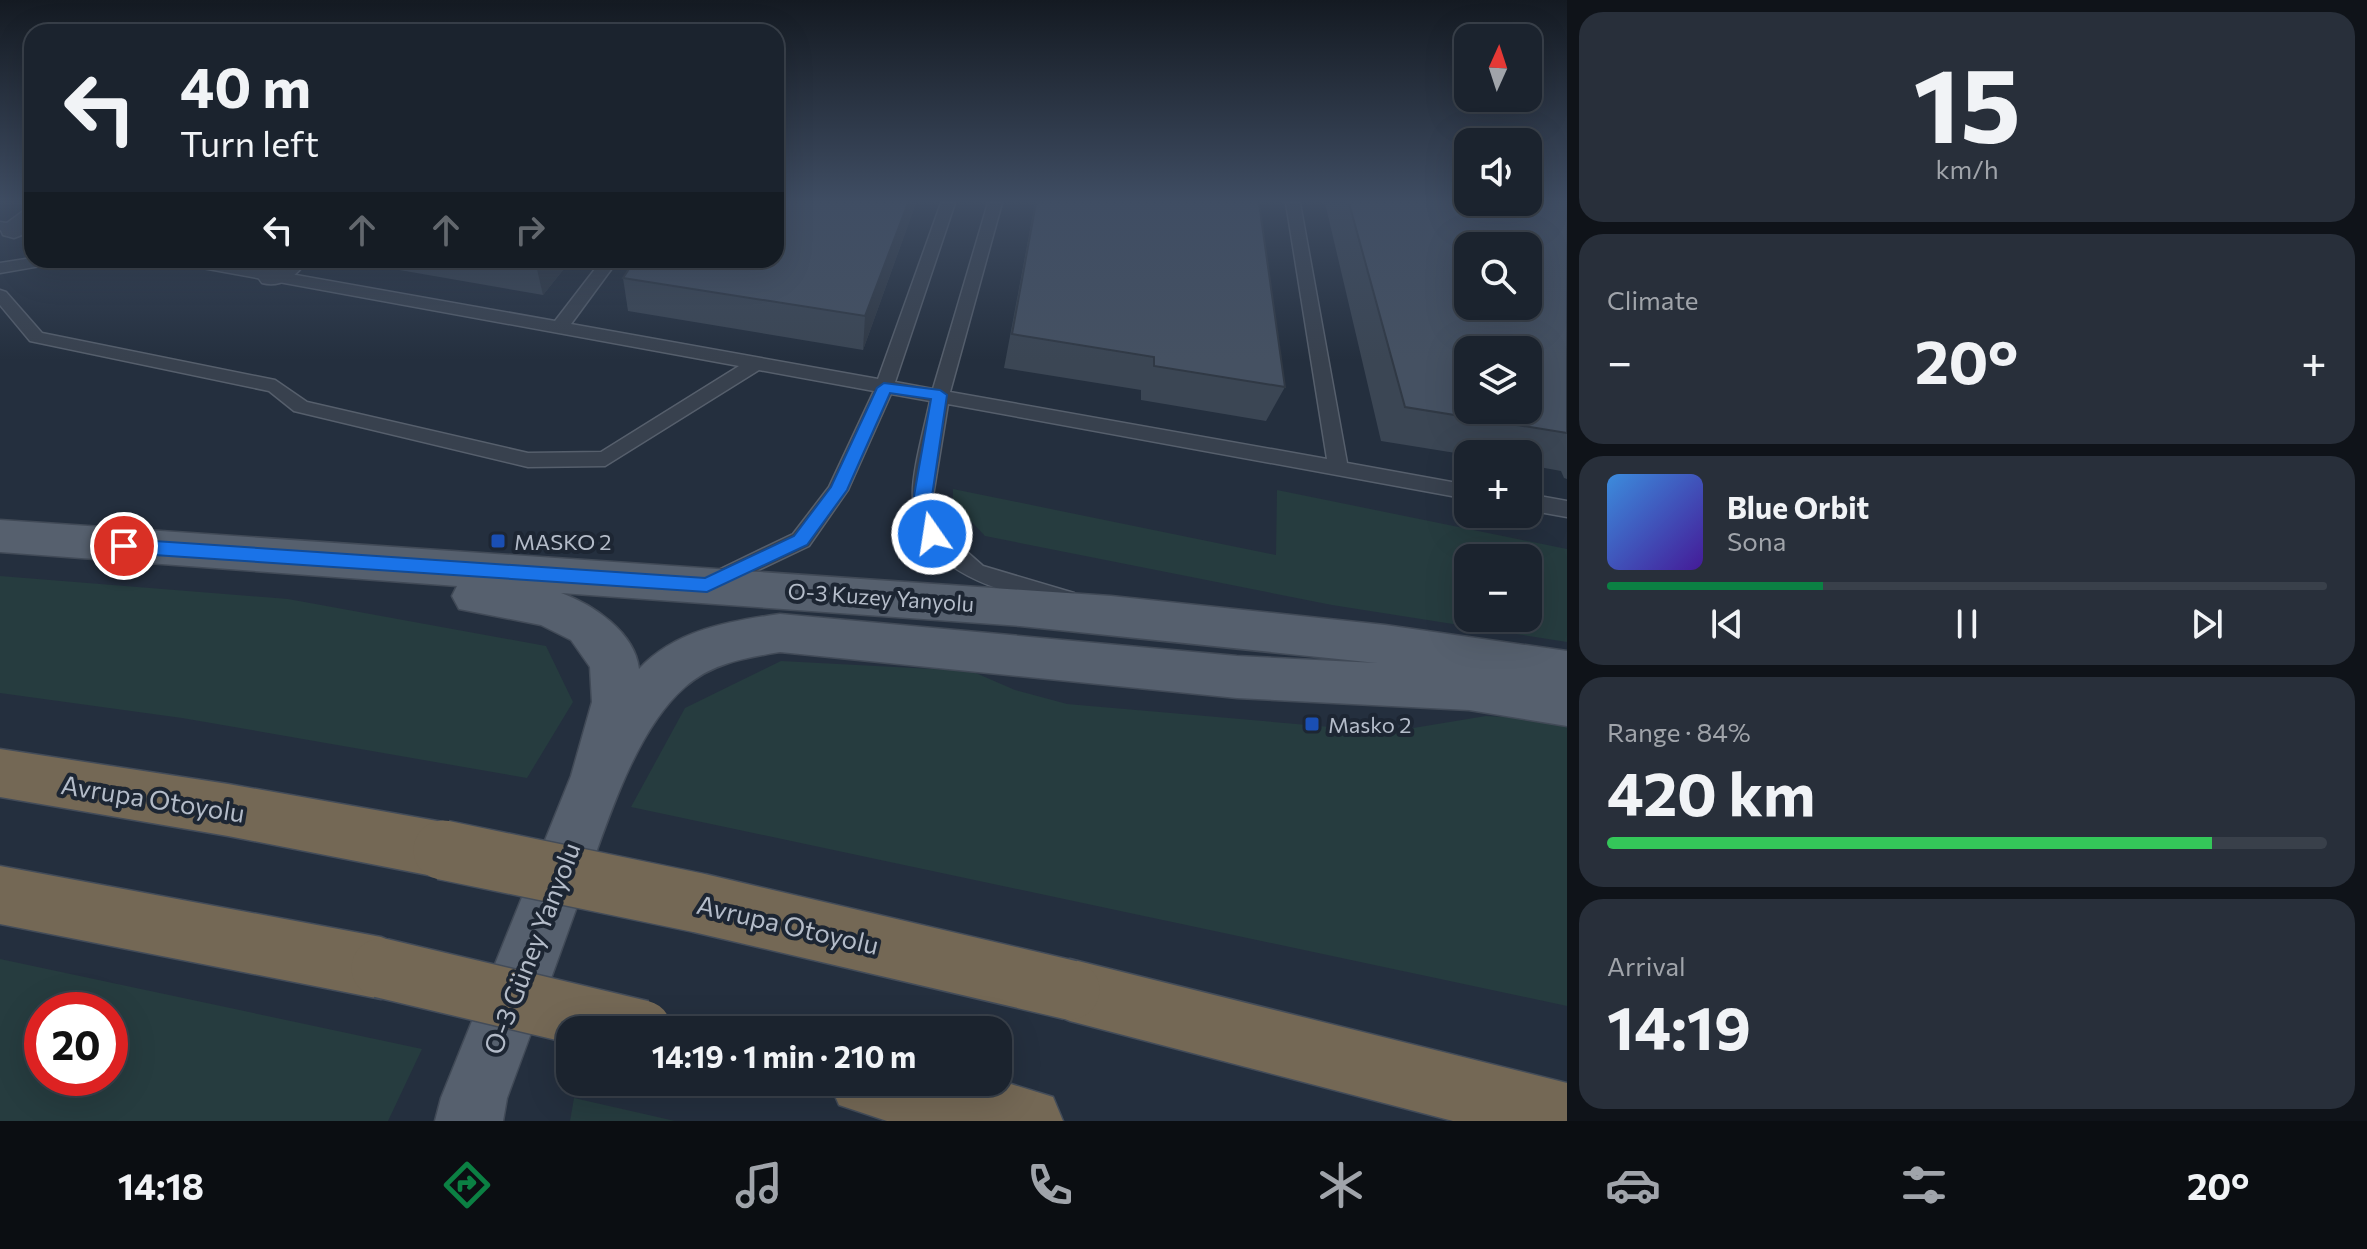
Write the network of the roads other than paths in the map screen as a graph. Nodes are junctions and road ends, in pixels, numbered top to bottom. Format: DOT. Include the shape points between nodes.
graph roads {
  1 [pos="930,255"];
  2 [pos="980,255"];
  3 [pos="1302,255"];
  4 [pos="24,264"];
  5 [pos="0,268"];
  6 [pos="282,268"];
  7 [pos="604,268"];
  8 [pos="0,295"];
  9 [pos="559,328"];
  10 [pos="755,364"];
  11 [pos="884,388"];
  12 [pos="940,395"];
  13 [pos="1338,468"];
  14 [pos="1454,489"];
  15 [pos="1542,505"];
  16 [pos="1567,509"];
  17 [pos="0,536"];
  18 [pos="276,558"];
  19 [pos="707,585"];
  20 [pos="1117,614"];
  21 [pos="1567,672"];
  22 [pos="1567,704"];
  23 [pos="0,773"];
  24 [pos="598,776"];
  25 [pos="0,895"];
  26 [pos="583,1016"];
  27 [pos="923,1096"];
  28 [pos="468,1113"];
  29 [pos="1567,1117"];
  30 [pos="1019,1118"];
  1 -- 11 [label="lane"];
  2 -- 12 [label="lane"];
  3 -- 13 [label="lane"];
  4 -- 5 [label="lane"];
  6 -- 9 [label="lane"];
  7 -- 9 [label="lane"];
  8 -- 10 [label="lane" via="36,337 275,386 301,407 528,460 605,459"];
  9 -- 10 [label="lane"];
  10 -- 11 [label="lane"];
  11 -- 12 [label="lane"];
  11 -- 19 [label="lane" via="838,490 801,540"];
  12 -- 13 [label="lane"];
  12 -- 20 [label="lane" via="923,496 932,534 976,573"];
  13 -- 14 [label="lane"];
  15 -- 16 [label="lane"];
  17 -- 18 [label="main road, O-3 Kuzey Yanyolu"];
  18 -- 19 [label="main road, O-3 Kuzey Yanyolu"];
  18 -- 24 [label="main road" via="550,608 588,627 614,663 617,702"];
  19 -- 20 [label="main road, O-3 Kuzey Yanyolu"];
  20 -- 21 [label="main road, O-3 Kuzey Yanyolu"];
  22 -- 24 [label="main road, O-3 Kuzey Yanyolu" via="1469,689 1237,677 780,633 735,638 670,666 646,693"];
  23 -- 29 [label="highway, Avrupa Otoyolu, bridge" via="228,810 699,903 1070,990"];
  24 -- 28 [label="main road, O-3 Güney Yanyolu"];
  25 -- 26 [label="highway, bridge" via="381,968"];
  27 -- 30 [label="highway"];
}
